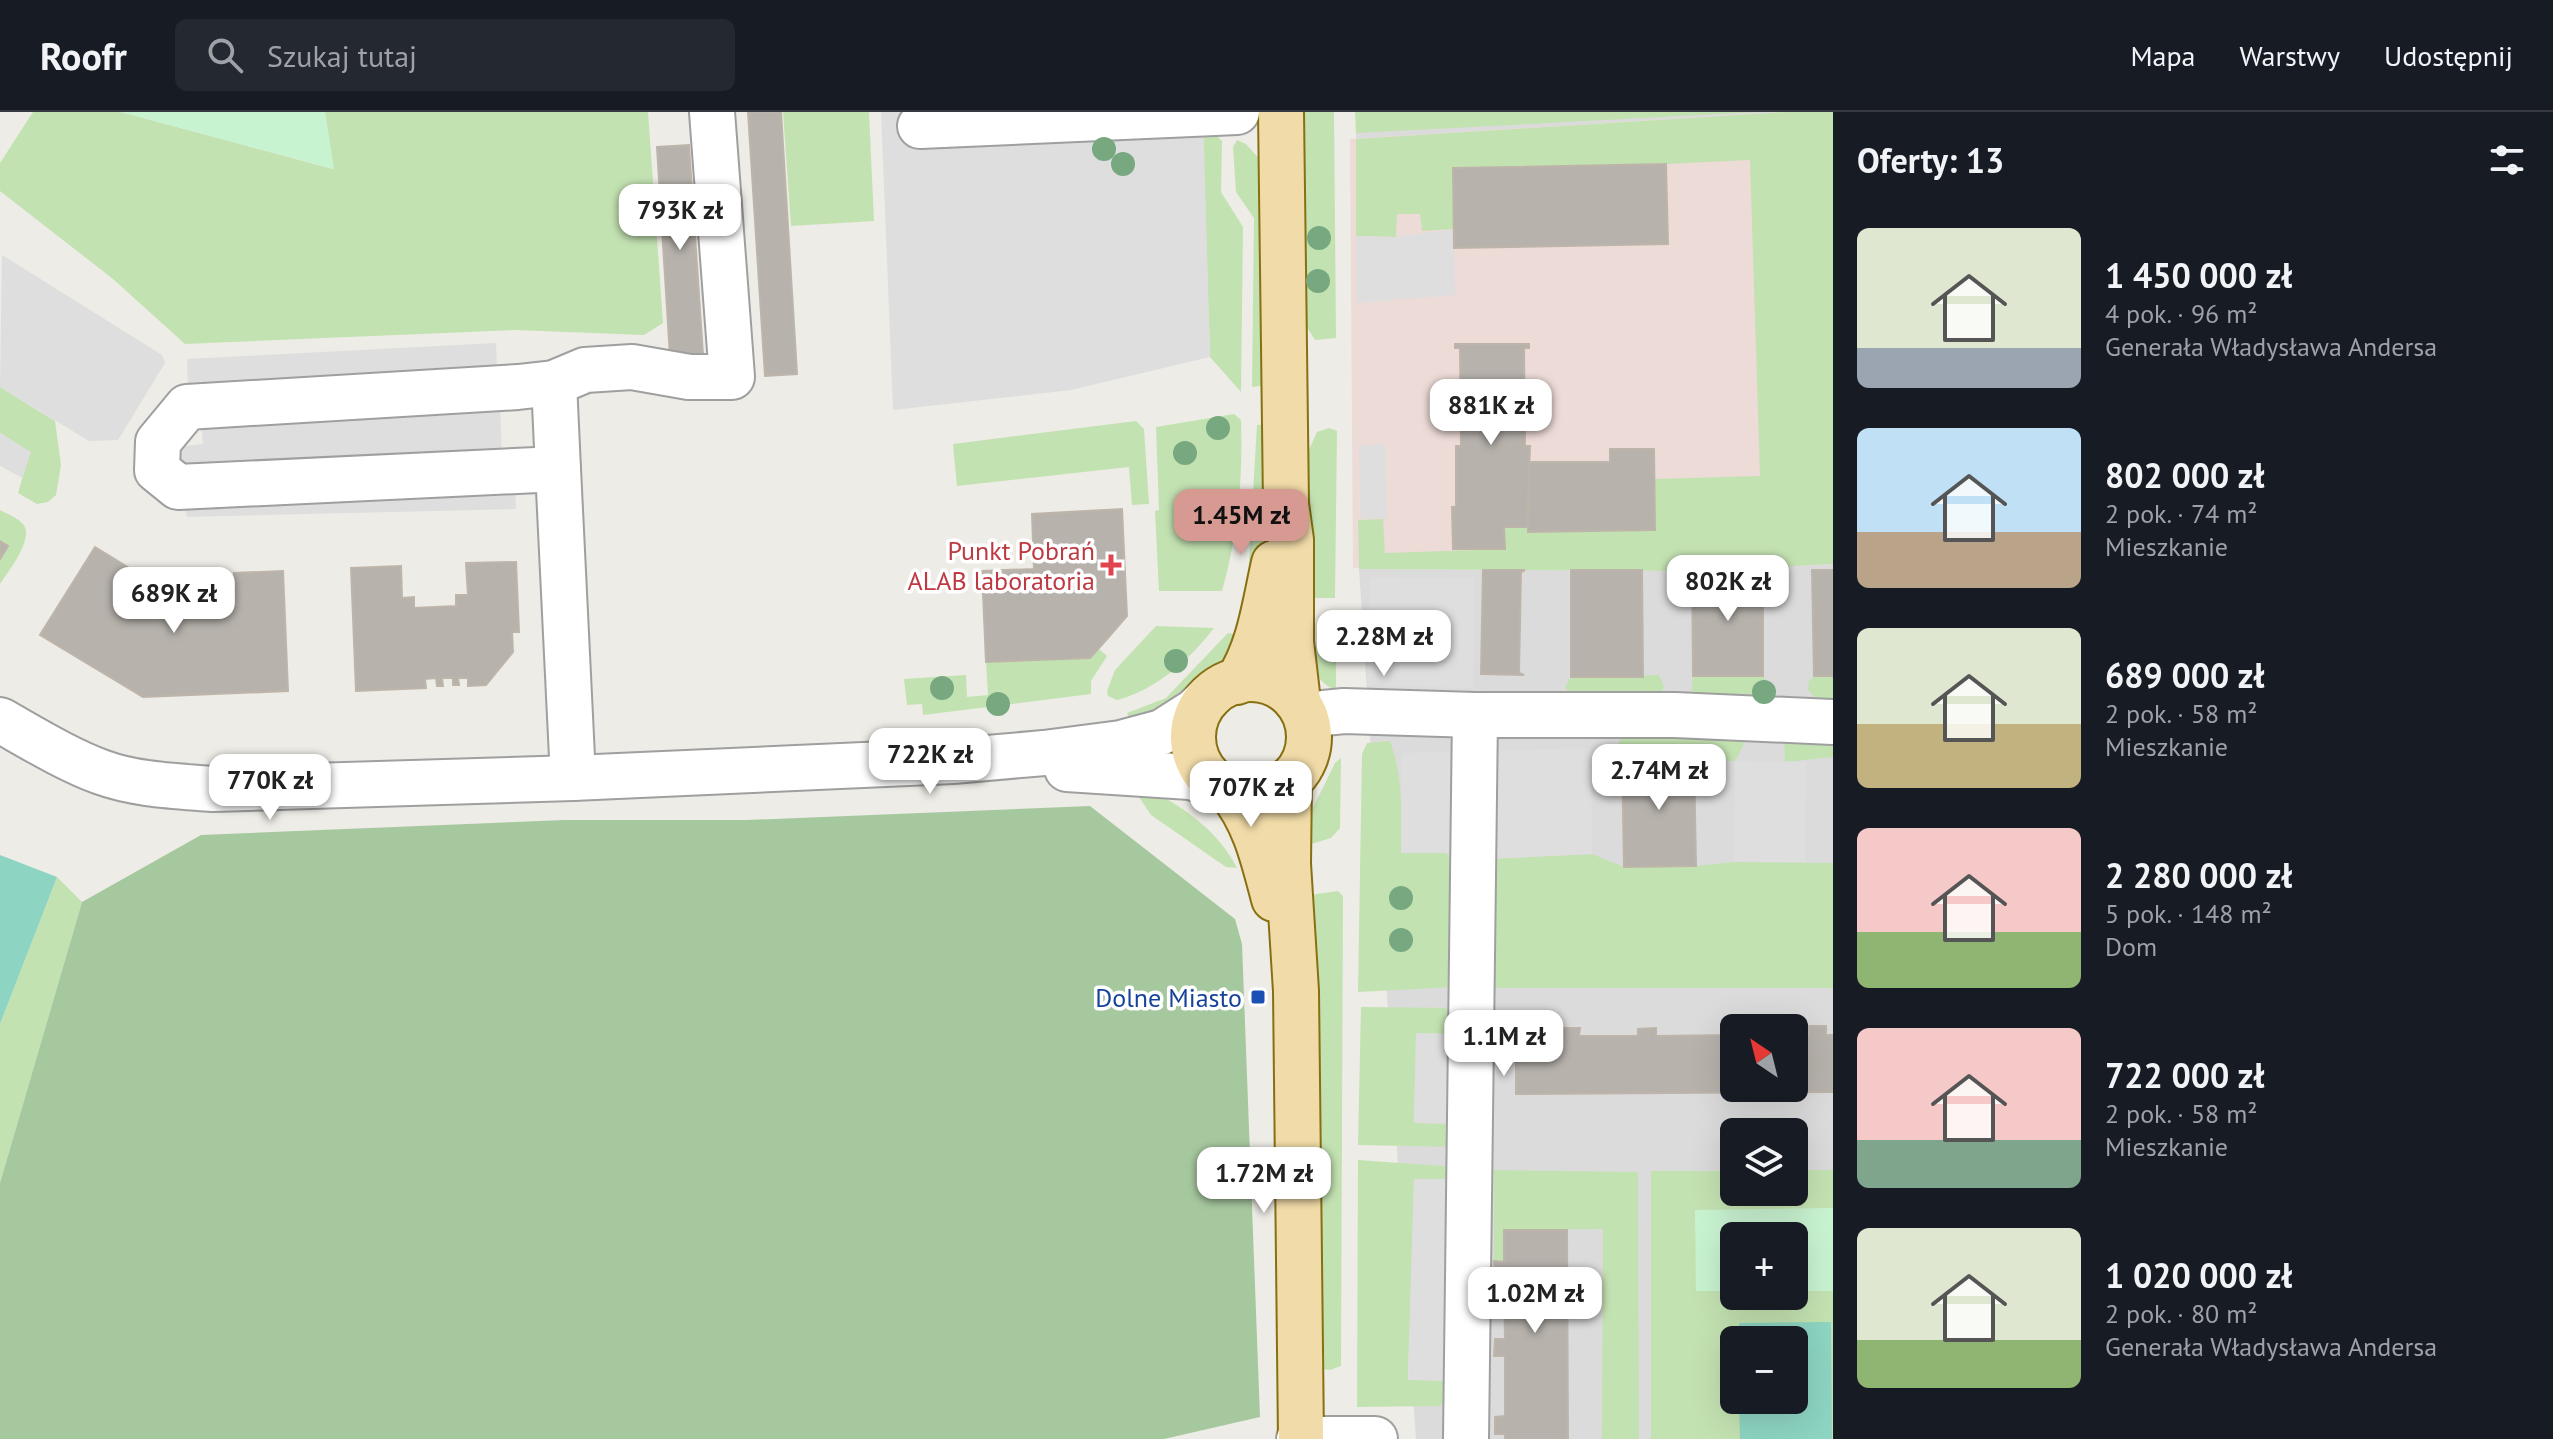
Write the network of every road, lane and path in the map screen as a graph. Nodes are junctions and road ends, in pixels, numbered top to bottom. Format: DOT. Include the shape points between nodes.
graph roads {
  1 [pos="712,112"];
  2 [pos="1237,112"];
  3 [pos="1281,112"];
  4 [pos="920,126"];
  5 [pos="554,383"];
  6 [pos="558,469"];
  7 [pos="1286,504"];
  8 [pos="1224,689"];
  9 [pos="1302,711"];
  10 [pos="1475,715"];
  11 [pos="0,720"];
  12 [pos="1833,722"];
  13 [pos="953,761"];
  14 [pos="573,778"];
  15 [pos="1289,780"];
  16 [pos="1222,787"];
  17 [pos="1296,991"];
  18 [pos="1300,1439"];
  19 [pos="1375,1439"];
  20 [pos="1466,1439"];
  1 -- 5 [label="street" via="732,377 689,377 632,367 585,370"];
  2 -- 4 [label="street"];
  3 -- 7 [label="main road"];
  5 -- 6 [label="street"];
  5 -- 6 [label="street" via="187,407 158,442 157,470 178,487"];
  6 -- 14 [label="street"];
  7 -- 8 [label="main road" via="1255,647 1247,667"];
  7 -- 9 [label="main road" via="1291,642"];
  8 -- 9 [label="main road" via="1246,679 1266,681 1283,689"];
  8 -- 13 [label="street" via="1178,723 1137,740"];
  8 -- 16 [label="main road" via="1199,712 1193,743 1203,769"];
  9 -- 10 [label="street"];
  9 -- 15 [label="main road" via="1310,740 1305,759"];
  10 -- 12 [label="street"];
  10 -- 20 [label="street"];
  11 -- 14 [label="street" via="102,773 155,785 213,789"];
  13 -- 14 [label="street"];
  13 -- 16 [label="street" via="1162,775"];
  15 -- 16 [label="main road" via="1254,795"];
  15 -- 17 [label="main road"];
  16 -- 17 [label="main road" via="1246,813 1263,859"];
  17 -- 18 [label="main road"];
  18 -- 19 [label="street"];
}
